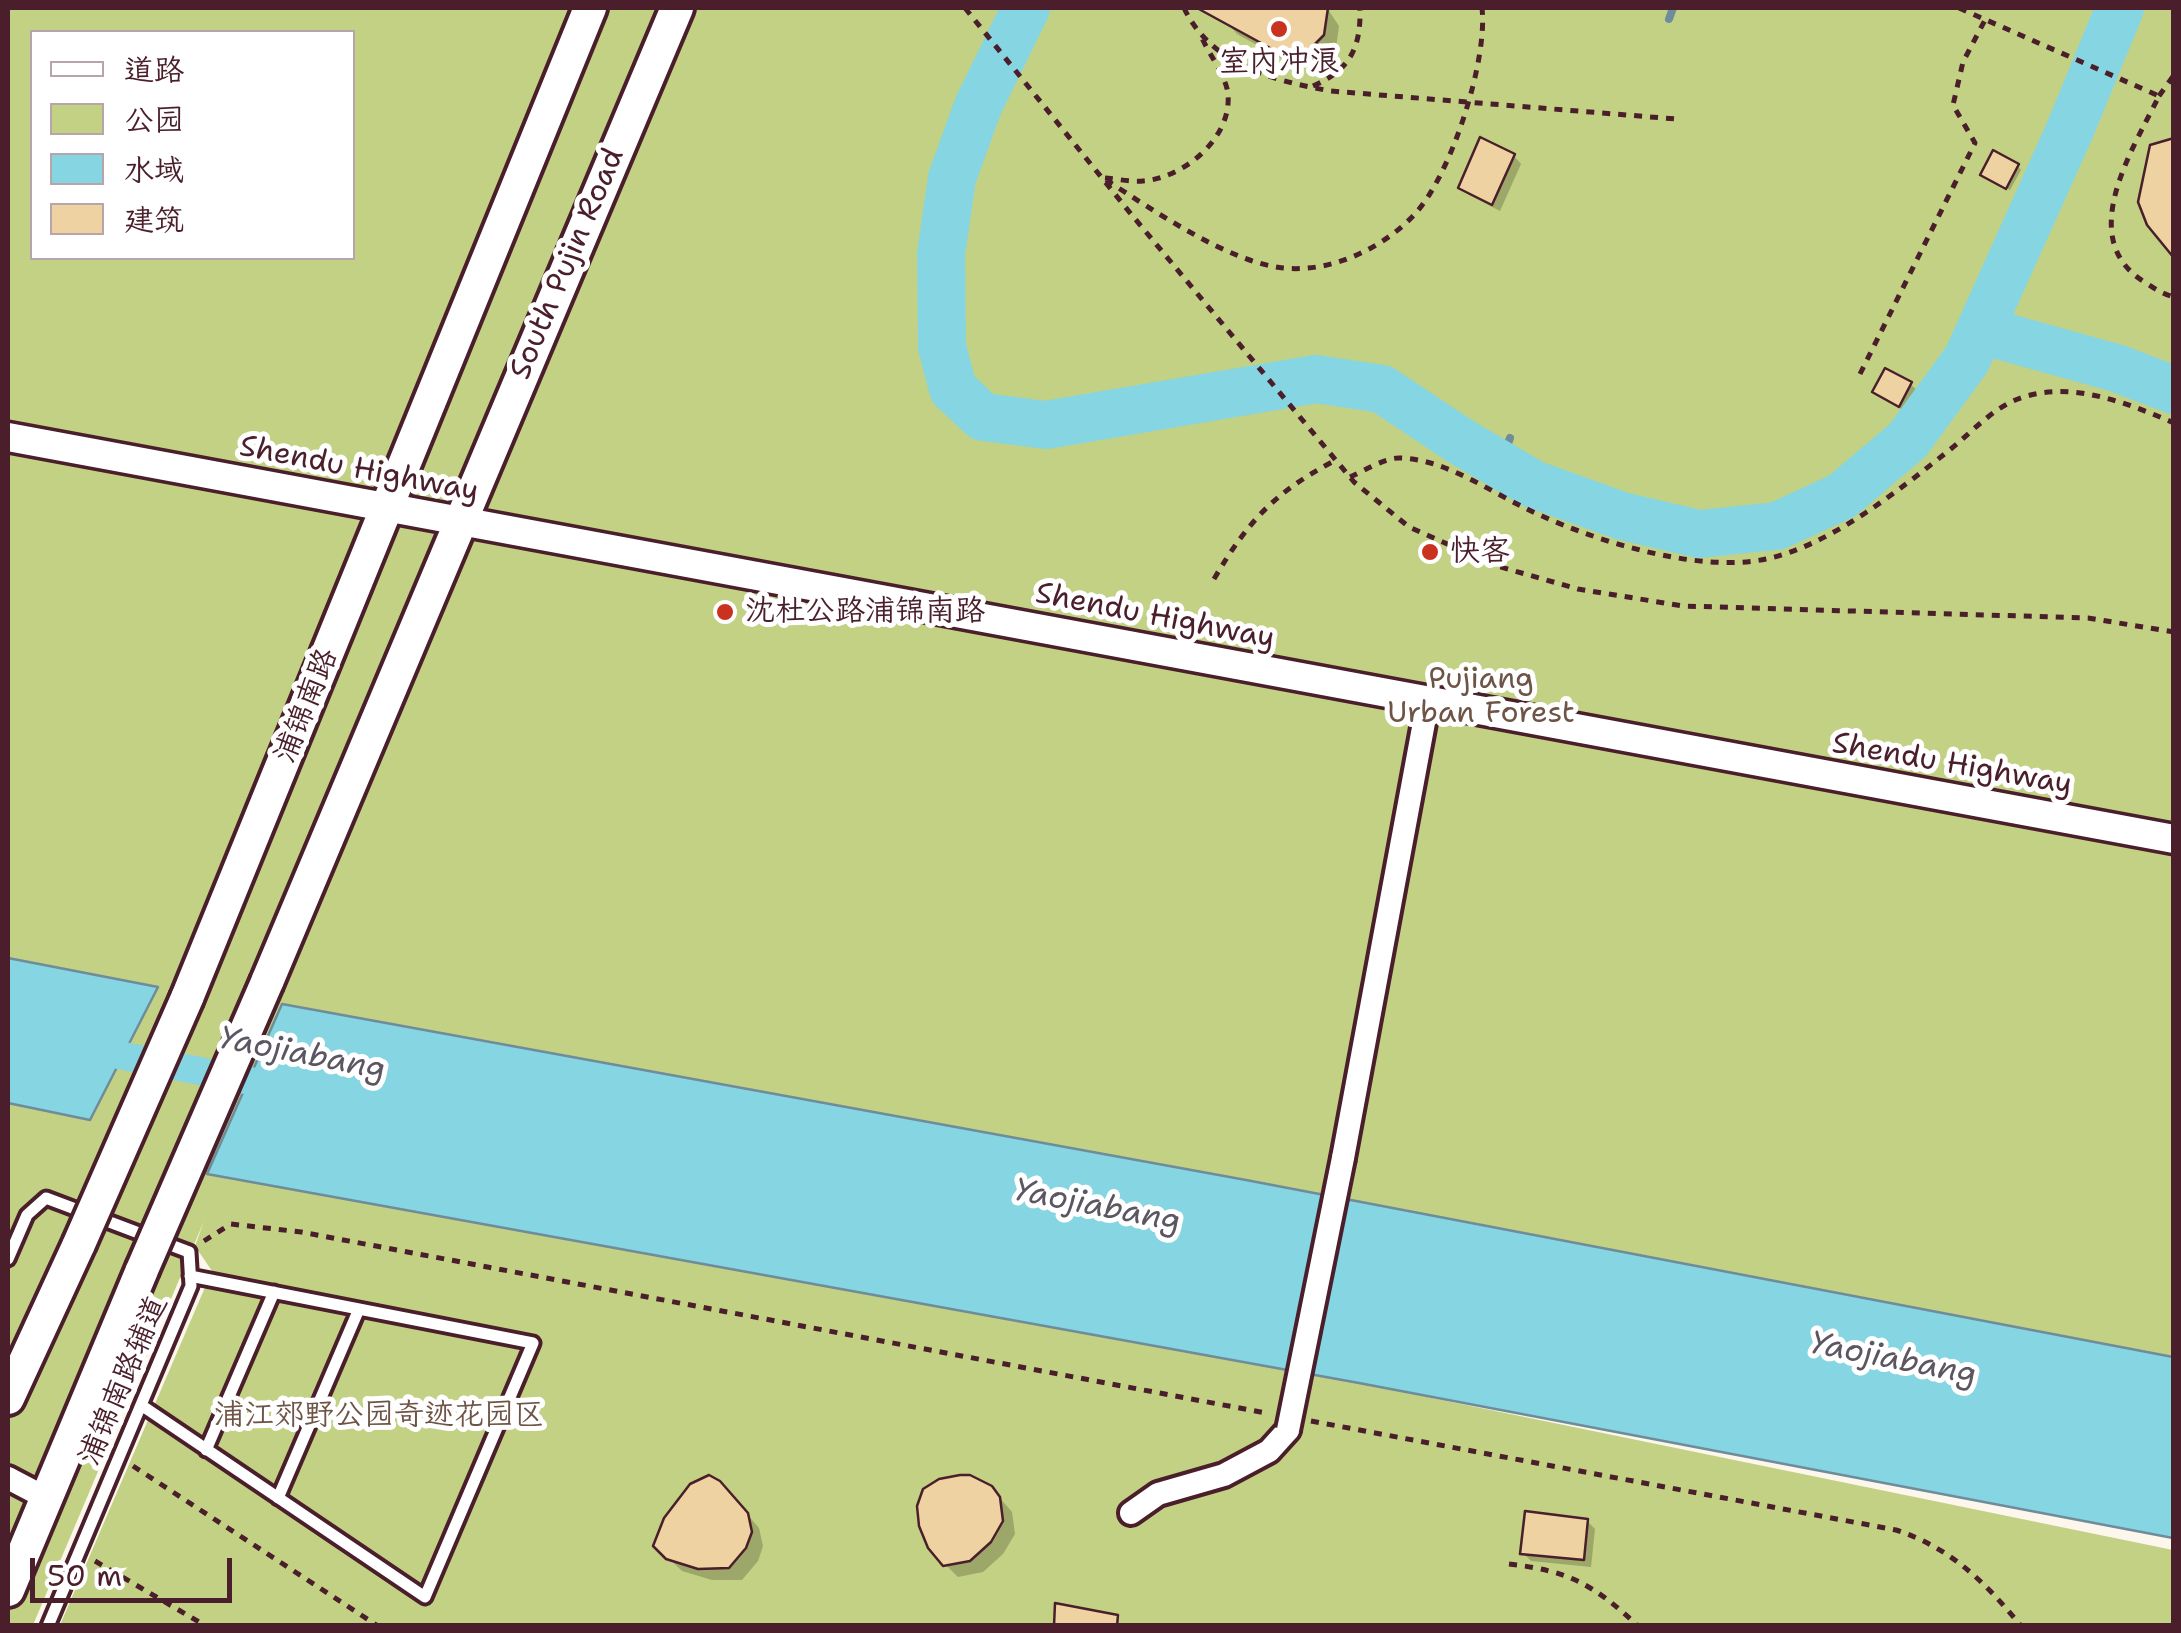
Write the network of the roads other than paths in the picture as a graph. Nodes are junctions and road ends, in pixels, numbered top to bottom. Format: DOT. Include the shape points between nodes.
graph roads {
  1 [pos="590,8"];
  2 [pos="678,8"];
  3 [pos="8,437"];
  4 [pos="387,507"];
  5 [pos="459,522"];
  6 [pos="1428,701"];
  7 [pos="2174,839"];
  8 [pos="8,1259"];
  9 [pos="190,1276"];
  10 [pos="274,1292"];
  11 [pos="360,1309"];
  12 [pos="8,1398"];
  13 [pos="141,1406"];
  14 [pos="206,1450"];
  15 [pos="8,1478"];
  16 [pos="46,1498"];
  17 [pos="278,1498"];
  18 [pos="1131,1514"];
  19 [pos="8,1590"];
  20 [pos="48,1626"];
  1 -- 4 [label="main road, 浦锦南路"];
  2 -- 5 [label="main road, South Pujin Road"];
  3 -- 4 [label="street, Shendu Highway"];
  4 -- 5 [label="street, Shendu Highway"];
  4 -- 12 [label="main road, 浦锦南路, bridge" via="187,998"];
  5 -- 6 [label="street, Shendu Highway"];
  5 -- 16 [label="main road, South Pujin Road, bridge"];
  6 -- 7 [label="street, Shendu Highway"];
  6 -- 18 [label="street, bridge" via="1297,1425 1268,1452 1224,1475 1158,1494"];
  8 -- 9 [label="lane, 浦锦南路辅道" via="28,1215 46,1198 190,1252"];
  9 -- 10 [label="lane"];
  9 -- 13 [label="lane, 浦锦南路辅道"];
  10 -- 11 [label="lane"];
  10 -- 14 [label="lane"];
  11 -- 17 [label="lane"];
  11 -- 17 [label="lane" via="534,1343 425,1597"];
  13 -- 14 [label="lane"];
  13 -- 20 [label="lane, 浦锦南路辅道"];
  14 -- 17 [label="lane"];
  15 -- 16 [label="street"];
  16 -- 19 [label="main road, South Pujin Road"];
}
